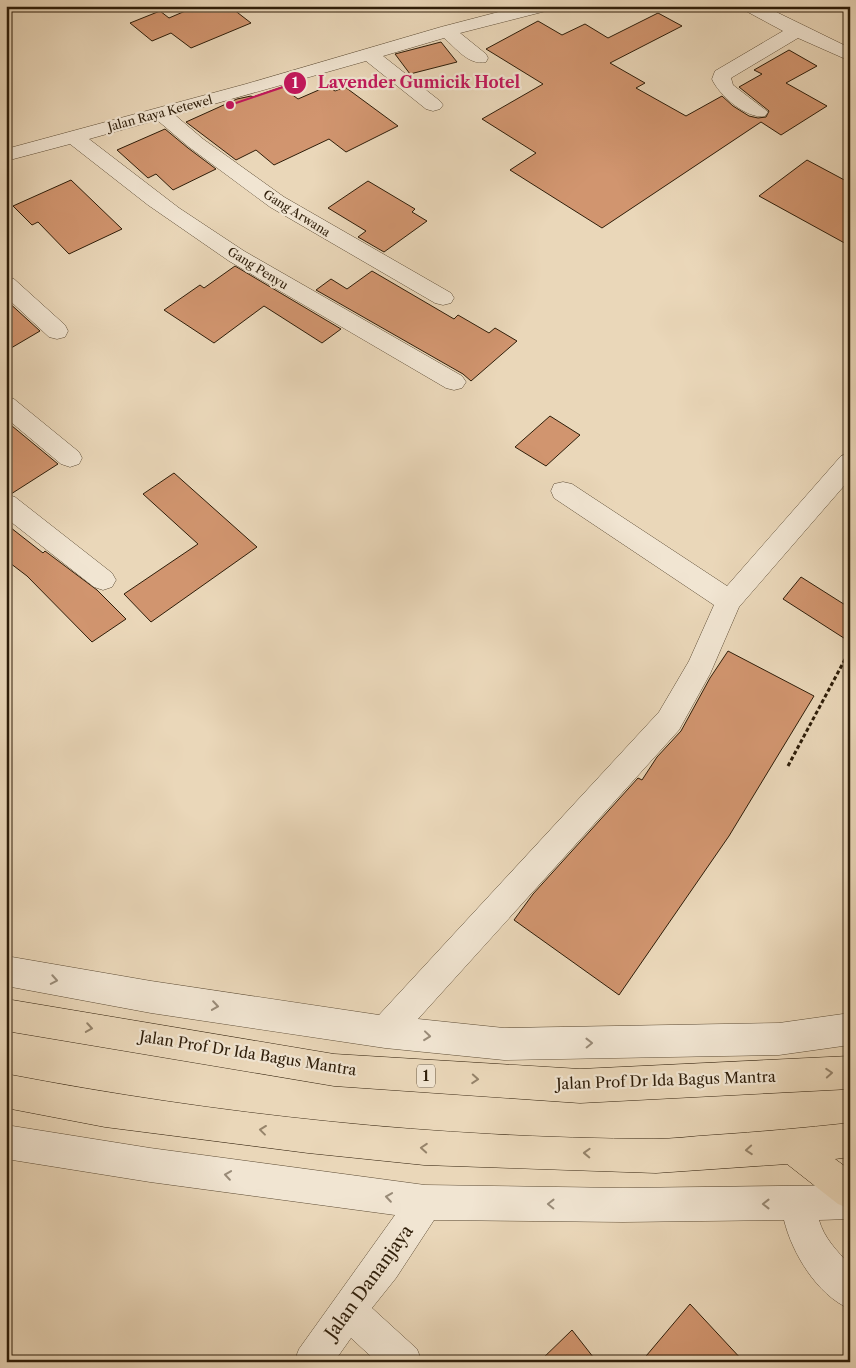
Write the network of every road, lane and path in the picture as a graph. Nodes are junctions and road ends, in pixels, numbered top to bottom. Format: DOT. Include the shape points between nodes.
graph roads {
  1 [pos="544,6"];
  2 [pos="750,6"];
  3 [pos="447,31"];
  4 [pos="796,31"];
  5 [pos="368,53"];
  6 [pos="850,55"];
  7 [pos="479,58"];
  8 [pos="434,104"];
  9 [pos="758,112"];
  10 [pos="160,113"];
  11 [pos="73,136"];
  12 [pos="6,155"];
  13 [pos="6,284"];
  14 [pos="444,298"];
  15 [pos="57,331"];
  16 [pos="454,382"];
  17 [pos="6,405"];
  18 [pos="70,458"];
  19 [pos="850,462"];
  20 [pos="563,491"];
  21 [pos="6,504"];
  22 [pos="103,580"];
  23 [pos="729,601"];
  24 [pos="850,650"];
  25 [pos="788,766"];
  26 [pos="6,971"];
  27 [pos="6,1015"];
  28 [pos="850,1029"];
  29 [pos="385,1032"];
  30 [pos="779,1039"];
  31 [pos="850,1072"];
  32 [pos="790,1076"];
  33 [pos="6,1091"];
  34 [pos="850,1140"];
  35 [pos="6,1142"];
  36 [pos="792,1147"];
  37 [pos="850,1192"];
  38 [pos="425,1202"];
  39 [pos="850,1202"];
  40 [pos="796,1204"];
  41 [pos="850,1291"];
  42 [pos="348,1310"];
  43 [pos="312,1362"];
  44 [pos="404,1362"];
  1 -- 3 [label="street, Jalan Raya Ketewel"];
  2 -- 4 [label="street"];
  3 -- 5 [label="street, Jalan Raya Ketewel"];
  3 -- 7 [label="street"];
  4 -- 6 [label="street"];
  4 -- 9 [label="street" via="722,75 725,88"];
  5 -- 8 [label="street"];
  5 -- 10 [label="street, Jalan Raya Ketewel"];
  10 -- 11 [label="street, Jalan Raya Ketewel"];
  10 -- 14 [label="street, Gang Arwana" via="277,202"];
  11 -- 12 [label="street, Jalan Raya Ketewel"];
  11 -- 16 [label="street, Gang Penyu" via="206,236"];
  13 -- 15 [label="street"];
  17 -- 18 [label="street"];
  19 -- 23 [label="street"];
  20 -- 23 [label="street"];
  21 -- 22 [label="street"];
  23 -- 29 [label="street" via="700,666 669,722"];
  24 -- 25 [label="path"];
  26 -- 29 [label="street, one-way" via="151,997"];
  27 -- 32 [label="highway, Jalan Prof Dr Ida Bagus Mantra / 1, one-way" via="334,1070 580,1086"];
  28 -- 30 [label="street"];
  29 -- 30 [label="street, one-way" via="504,1044"];
  30 -- 32 [label="street"];
  32 -- 31 [label="highway, Jalan Prof Dr Ida Bagus Mantra / 1, one-way"];
  36 -- 33 [label="highway, one-way" via="656,1156 424,1148 105,1110"];
  34 -- 36 [label="highway"];
  38 -- 35 [label="street, one-way"];
  36 -- 37 [label="highway"];
  40 -- 38 [label="street, one-way"];
  38 -- 42 [label="street, Jalan Dananjaya"];
  39 -- 40 [label="street"];
  40 -- 41 [label="street" via="805,1236 818,1257"];
  42 -- 43 [label="street, Jalan Dananjaya"];
  42 -- 44 [label="street"];
}
